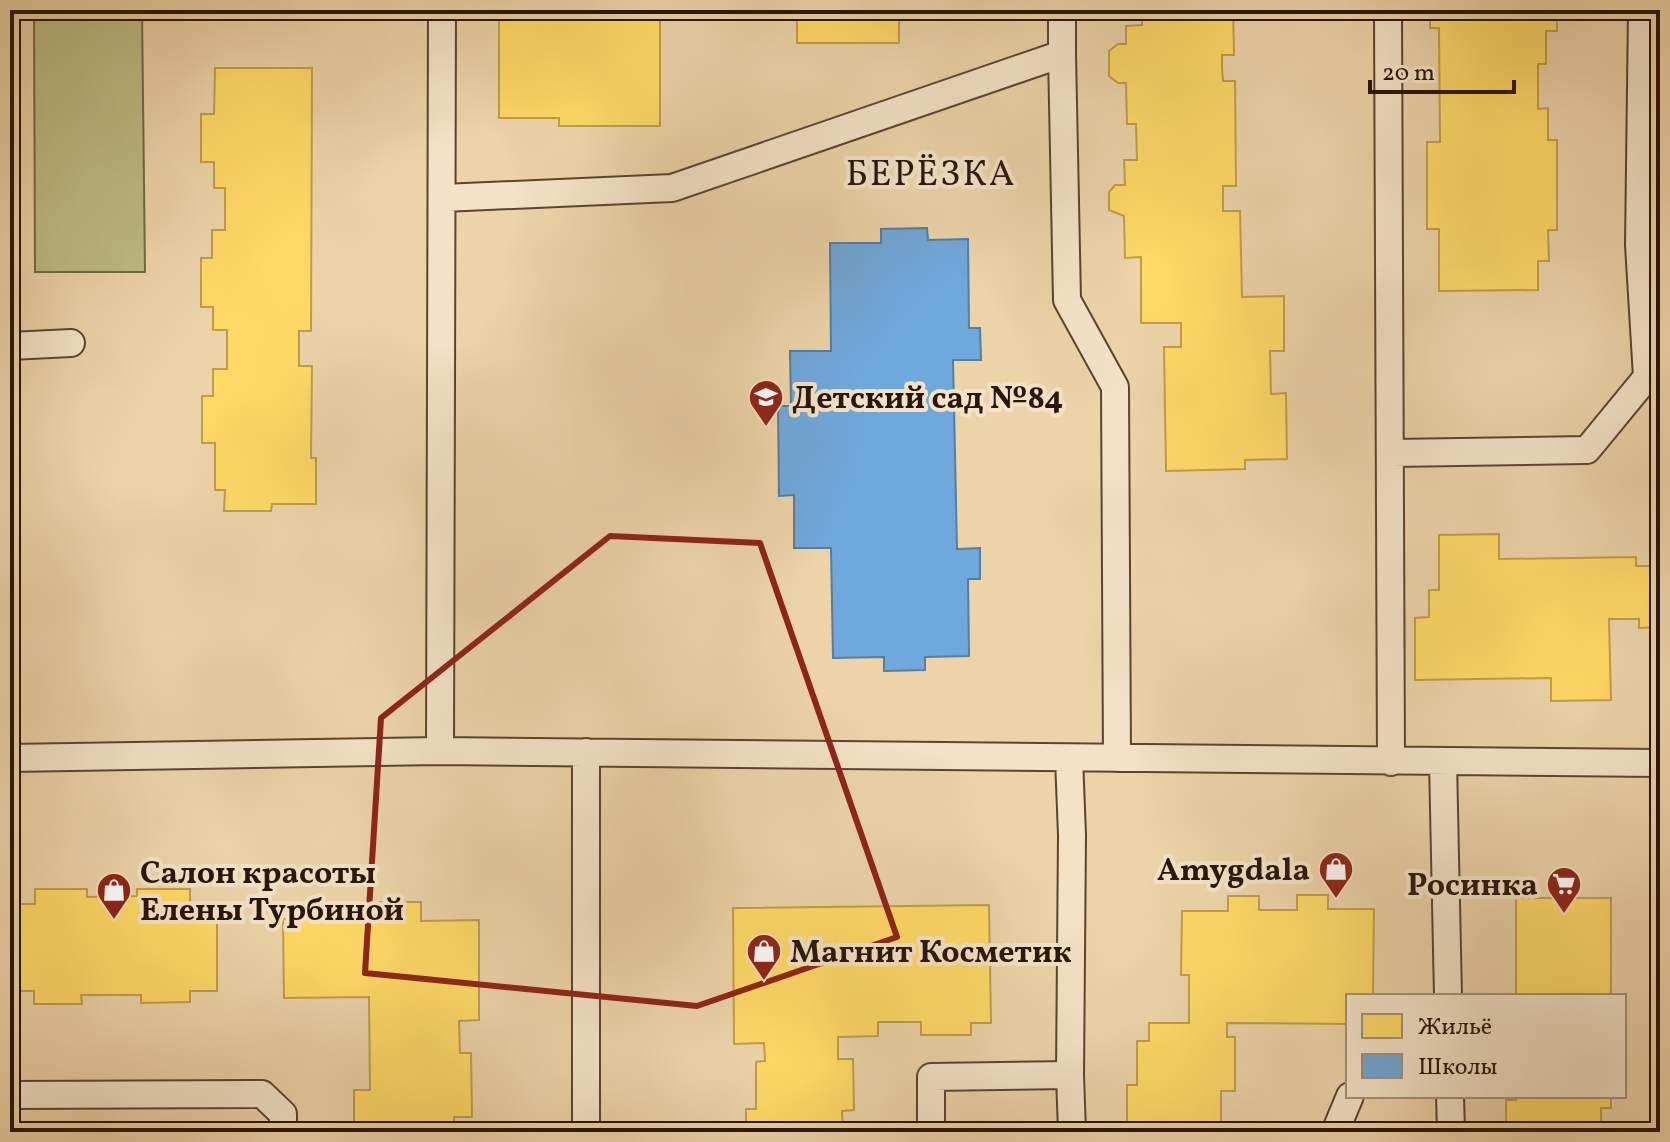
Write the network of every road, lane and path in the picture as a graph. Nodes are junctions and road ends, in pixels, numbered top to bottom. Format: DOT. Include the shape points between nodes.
graph roads {
  1 [pos="442,10"];
  2 [pos="1062,10"];
  3 [pos="1388,10"];
  4 [pos="1642,10"];
  5 [pos="1062,54"];
  6 [pos="443,198"];
  7 [pos="1650,246"];
  8 [pos="71,343"];
  9 [pos="10,346"];
  10 [pos="1654,377"];
  11 [pos="1392,453"];
  12 [pos="440,751"];
  13 [pos="586,752"];
  14 [pos="10,758"];
  15 [pos="1069,758"];
  16 [pos="1117,758"];
  17 [pos="1391,762"];
  18 [pos="1443,762"];
  19 [pos="1660,763"];
  20 [pos="1448,994"];
  21 [pos="1070,1075"];
  22 [pos="10,1095"];
  23 [pos="1349,1098"];
  24 [pos="1450,1098"];
  25 [pos="283,1132"];
  26 [pos="586,1132"];
  27 [pos="931,1132"];
  28 [pos="1072,1132"];
  29 [pos="1335,1132"];
  30 [pos="1451,1132"];
  1 -- 6 [label="lane"];
  2 -- 5 [label="lane"];
  3 -- 11 [label="lane"];
  4 -- 7 [label="lane"];
  5 -- 6 [label="lane" via="672,188"];
  5 -- 16 [label="lane" via="1067,300 1115,387"];
  6 -- 12 [label="lane"];
  7 -- 10 [label="lane"];
  8 -- 9 [label="lane"];
  10 -- 11 [label="lane" via="1587,450"];
  11 -- 17 [label="lane"];
  12 -- 13 [label="lane"];
  12 -- 14 [label="lane"];
  13 -- 15 [label="lane"];
  13 -- 26 [label="lane"];
  15 -- 16 [label="lane"];
  15 -- 21 [label="lane"];
  16 -- 17 [label="lane"];
  17 -- 18 [label="lane"];
  18 -- 19 [label="lane"];
  18 -- 20 [label="lane"];
  21 -- 27 [label="lane" via="931,1077"];
  21 -- 28 [label="lane"];
  22 -- 25 [label="lane" via="262,1094 283,1114"];
  23 -- 29 [label="lane"];
  24 -- 30 [label="lane"];
}
